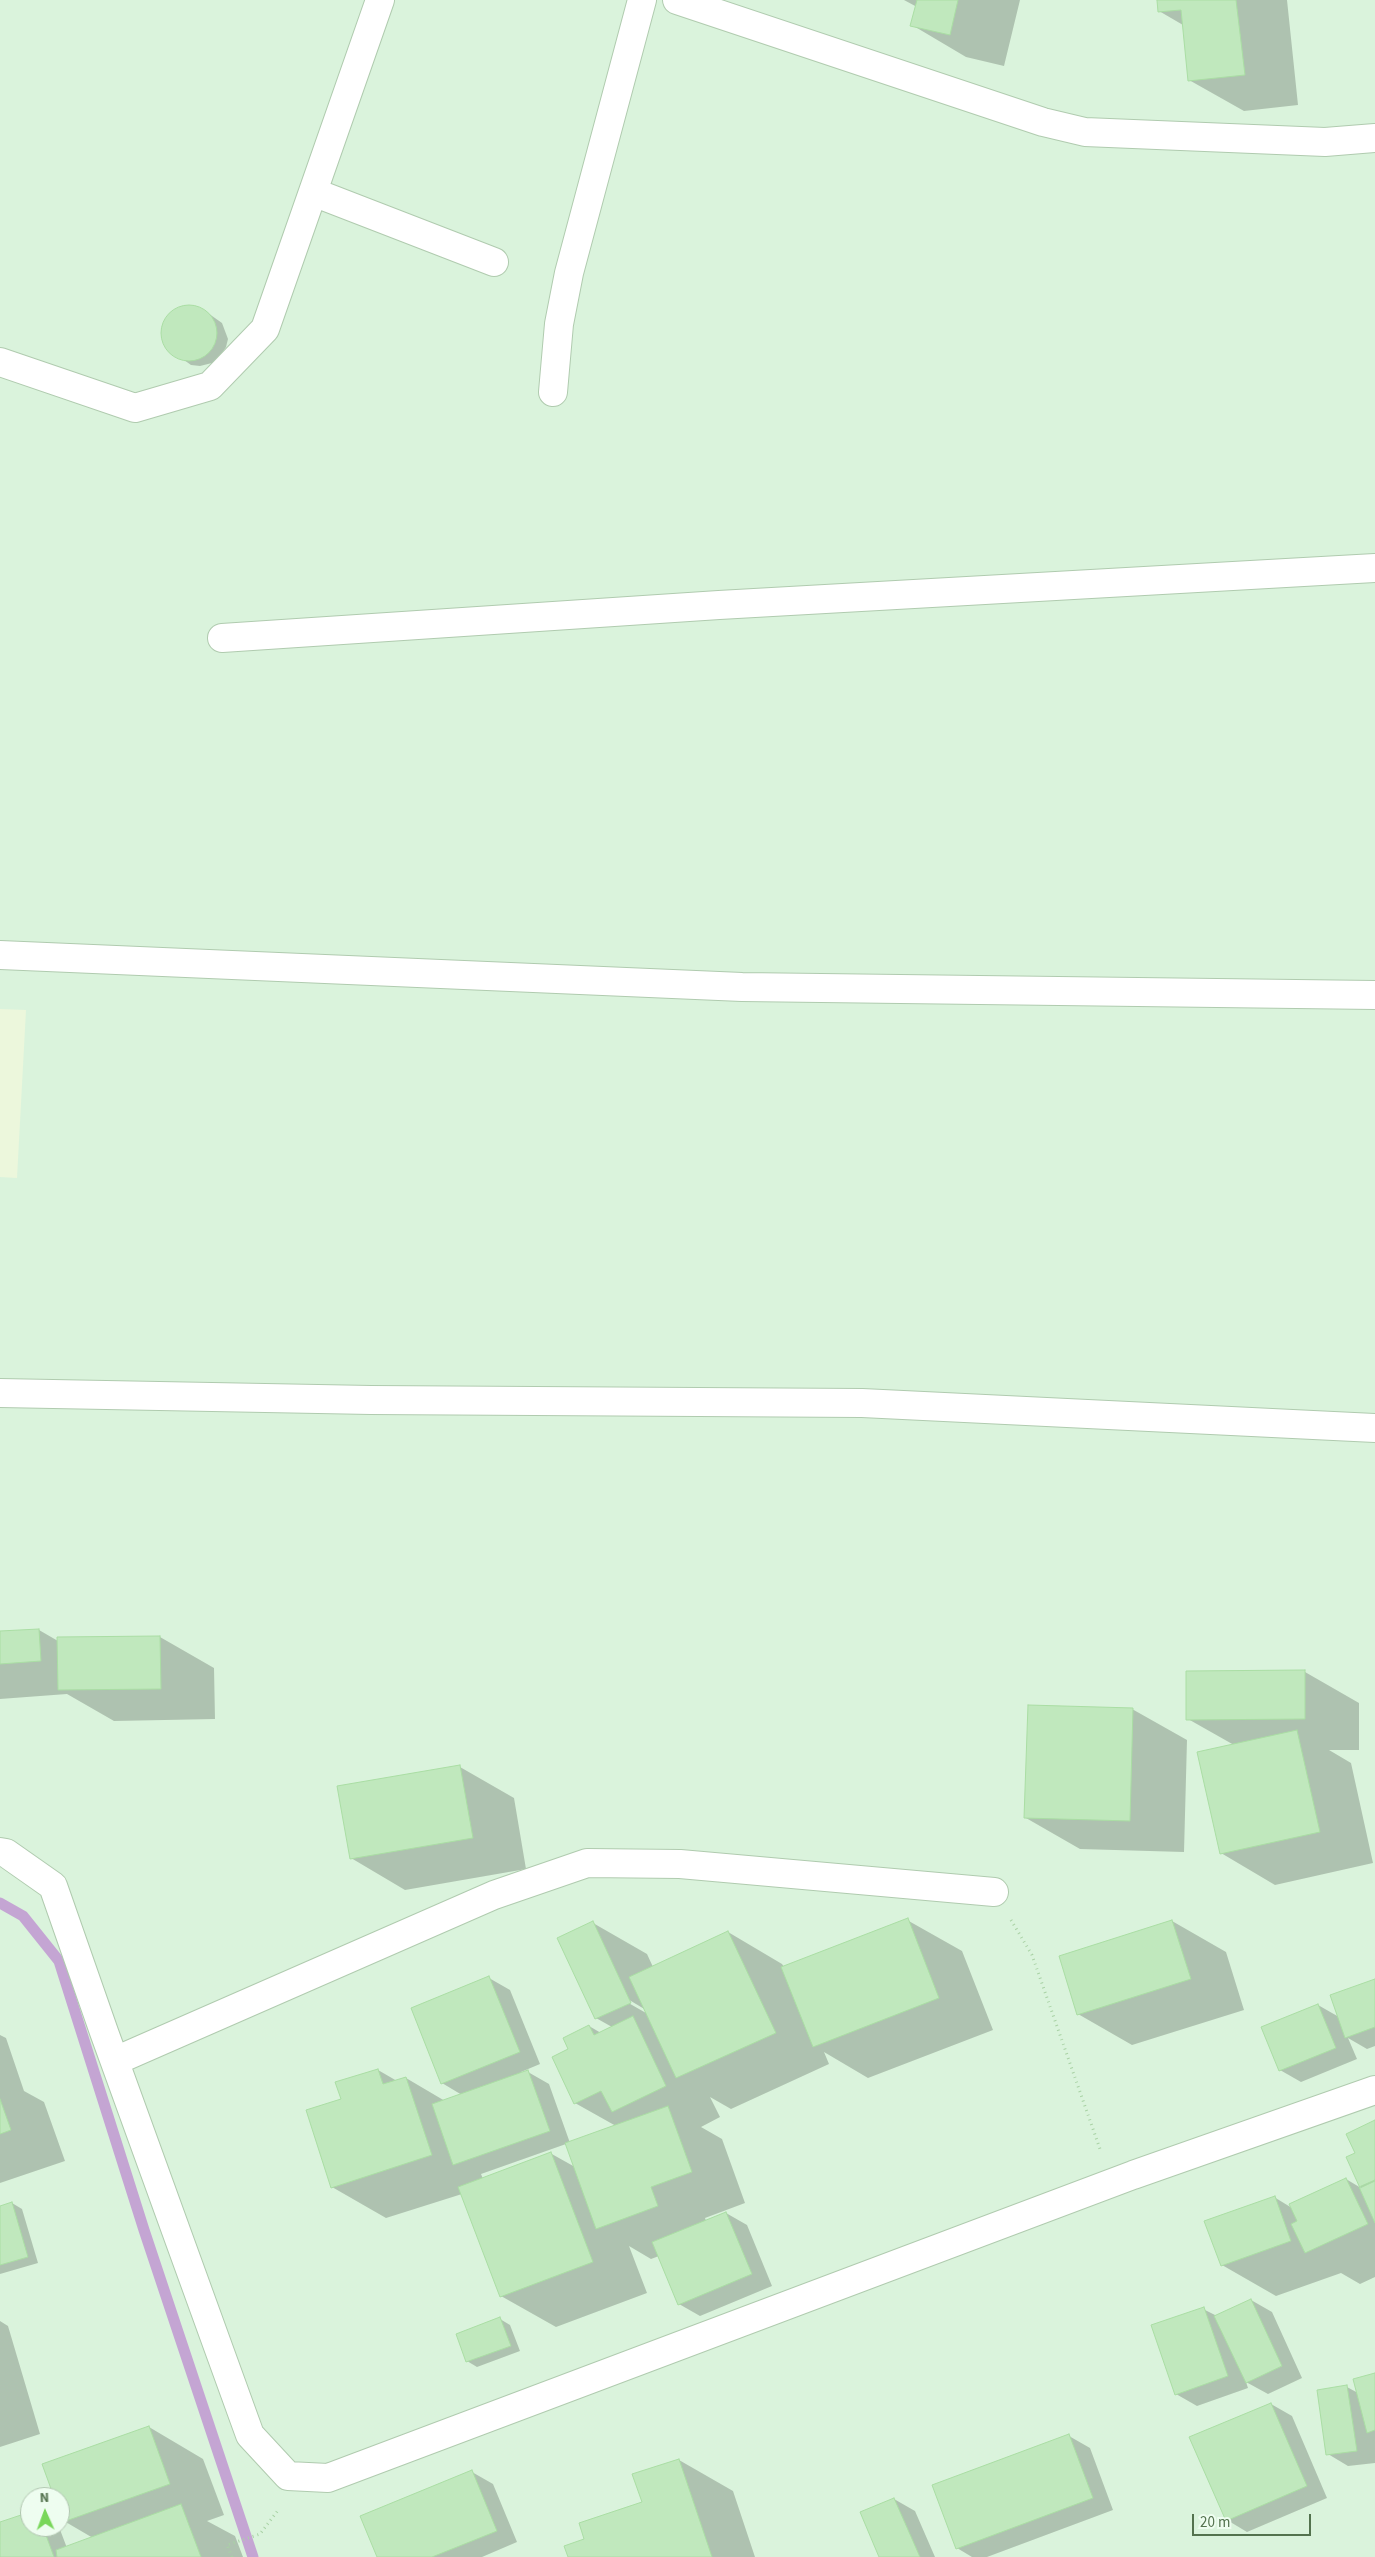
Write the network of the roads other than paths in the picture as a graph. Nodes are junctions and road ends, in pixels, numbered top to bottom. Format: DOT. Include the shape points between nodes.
graph roads {
  1 [pos="380,0"];
  2 [pos="642,0"];
  3 [pos="677,0"];
  4 [pos="1375,138"];
  5 [pos="313,192"];
  6 [pos="494,262"];
  7 [pos="0,362"];
  8 [pos="553,392"];
  9 [pos="1375,568"];
  10 [pos="222,638"];
  11 [pos="0,955"];
  12 [pos="1375,995"];
  13 [pos="0,1393"];
  14 [pos="1375,1428"];
  15 [pos="0,1852"];
  16 [pos="994,1892"];
  17 [pos="115,2061"];
  18 [pos="1375,2090"];
  1 -- 5 [label="street"];
  2 -- 8 [label="street" via="569,273 559,324"];
  3 -- 4 [label="street" via="1043,122 1085,132 1325,142"];
  5 -- 6 [label="street"];
  5 -- 7 [label="street" via="265,329 210,386 135,408"];
  9 -- 10 [label="street" via="728,604"];
  11 -- 12 [label="street" via="742,986"];
  13 -- 14 [label="street" via="380,1400 862,1402"];
  15 -- 17 [label="street" via="53,1886"];
  16 -- 17 [label="street" via="680,1864 587,1862 494,1895"];
  17 -- 18 [label="street" via="250,2435 288,2476 328,2478 1112,2182"];
}
